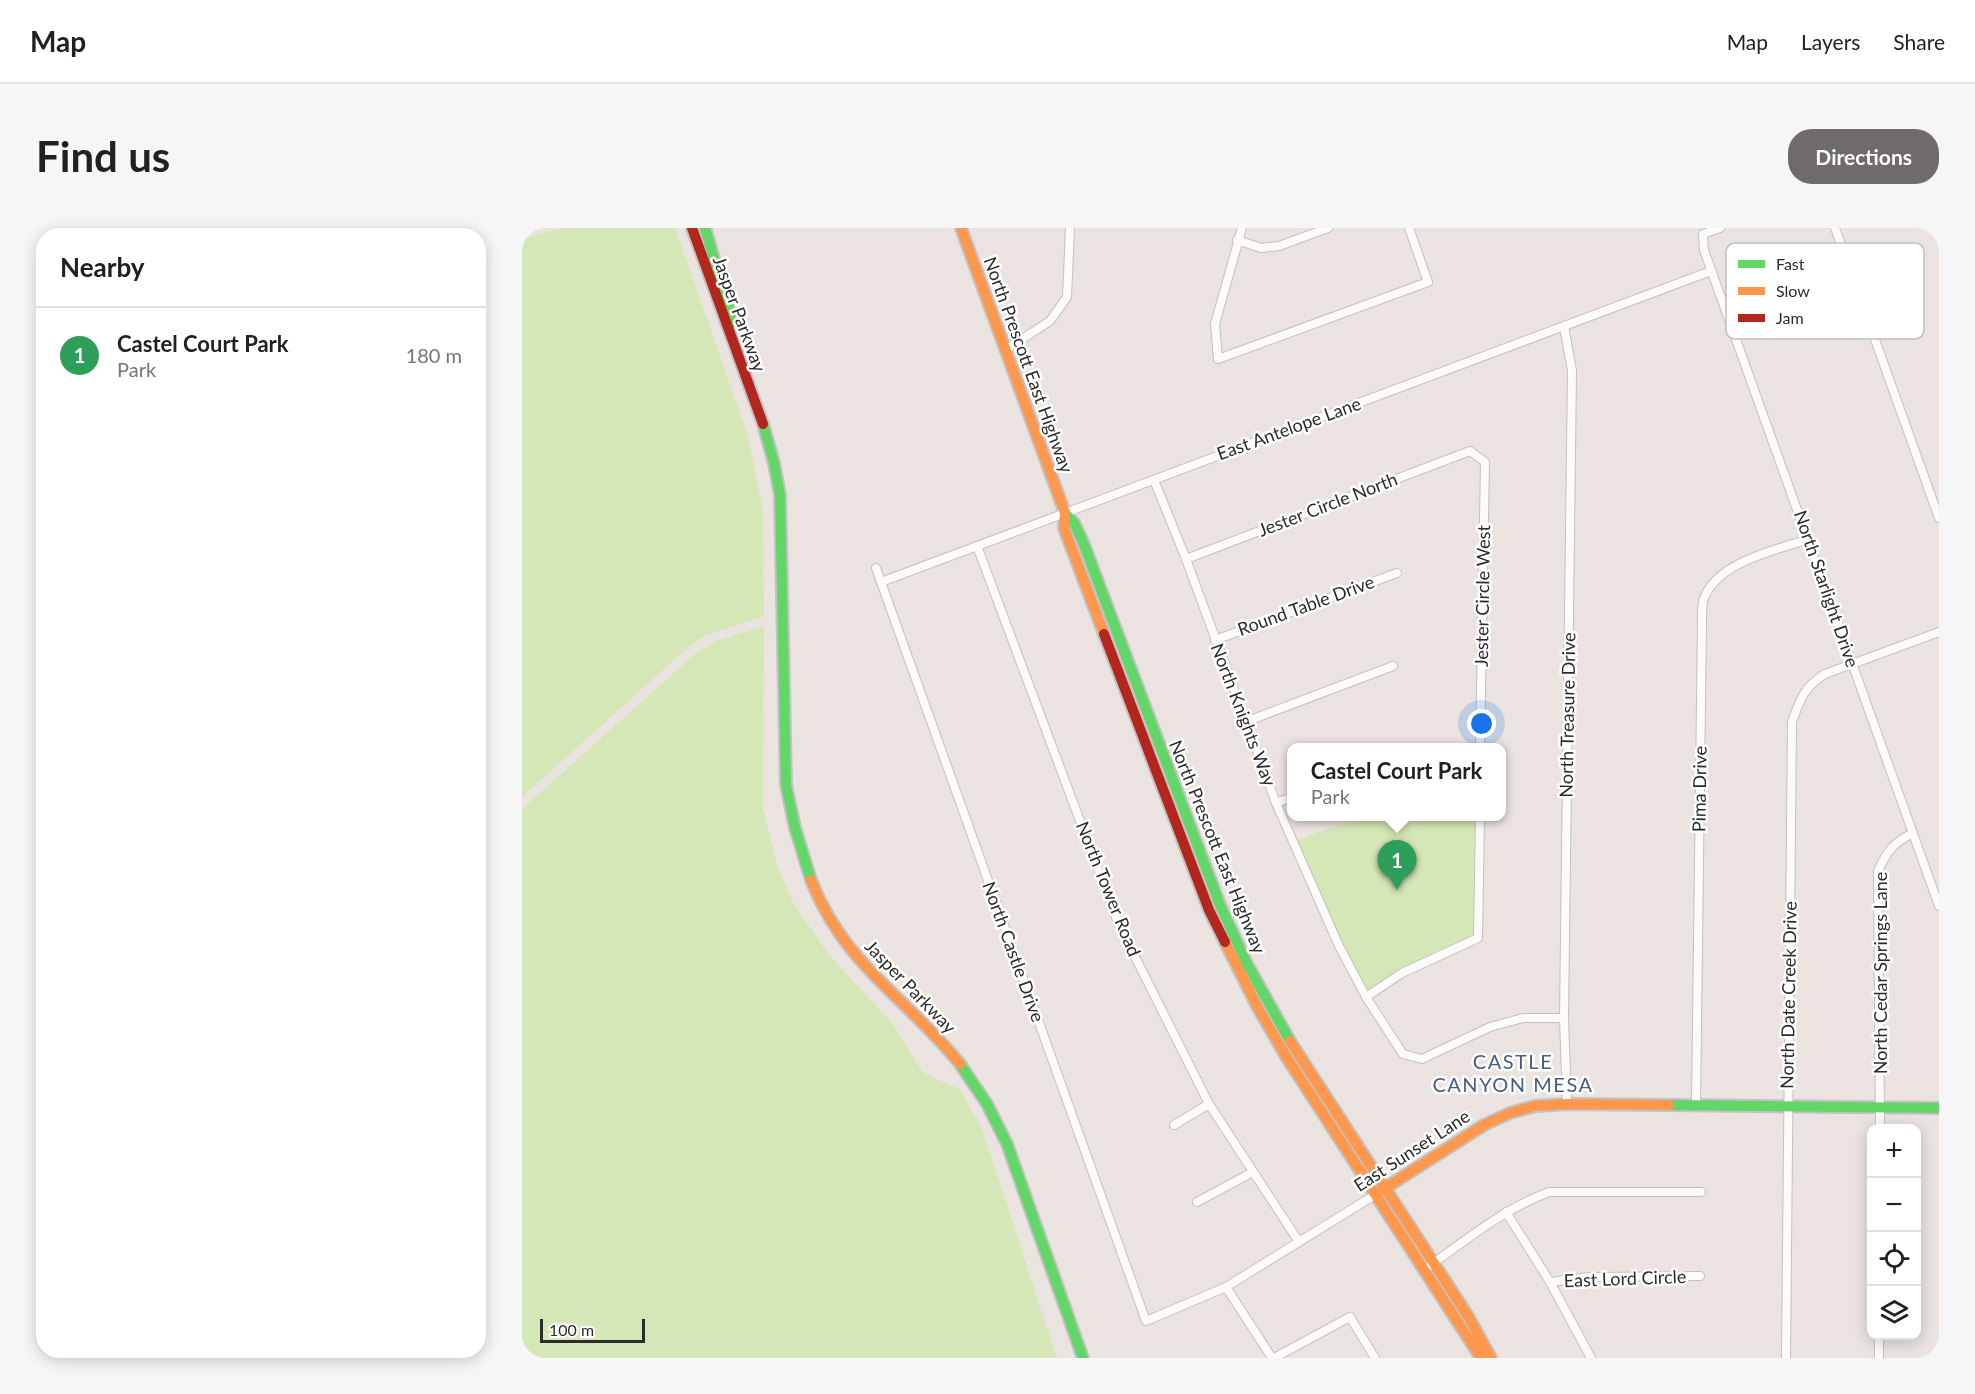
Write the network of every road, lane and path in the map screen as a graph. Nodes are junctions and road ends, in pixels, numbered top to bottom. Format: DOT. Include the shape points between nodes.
graph roads {
  1 [pos="692,228"];
  2 [pos="705,228"];
  3 [pos="961,228"];
  4 [pos="1070,228"];
  5 [pos="1242,228"];
  6 [pos="1328,228"];
  7 [pos="1409,228"];
  8 [pos="1720,228"];
  9 [pos="1835,228"];
  10 [pos="1237,240"];
  11 [pos="1840,243"];
  12 [pos="1711,271"];
  13 [pos="1726,312"];
  14 [pos="1564,326"];
  15 [pos="1736,339"];
  16 [pos="1875,339"];
  17 [pos="1005,350"];
  18 [pos="757,410"];
  19 [pos="1470,451"];
  20 [pos="1154,480"];
  21 [pos="1065,513"];
  22 [pos="1939,518"];
  23 [pos="1809,539"];
  24 [pos="977,546"];
  25 [pos="1186,559"];
  26 [pos="876,568"];
  27 [pos="1397,573"];
  28 [pos="881,582"];
  29 [pos="1939,632"];
  30 [pos="1215,640"];
  31 [pos="1852,664"];
  32 [pos="1393,666"];
  33 [pos="1245,722"];
  34 [pos="1480,743"];
  35 [pos="1287,799"];
  36 [pos="1276,803"];
  37 [pos="1480,821"];
  38 [pos="1913,833"];
  39 [pos="1939,906"];
  40 [pos="1366,997"];
  41 [pos="1564,1018"];
  42 [pos="1209,1104"];
  43 [pos="1567,1104"];
  44 [pos="1696,1105"];
  45 [pos="1788,1106"];
  46 [pos="1880,1107"];
  47 [pos="1939,1108"];
  48 [pos="1880,1124"];
  49 [pos="1174,1125"];
  50 [pos="1253,1172"];
  51 [pos="1379,1192"];
  52 [pos="1701,1192"];
  53 [pos="1197,1202"];
  54 [pos="1506,1212"];
  55 [pos="1299,1242"];
  56 [pos="1429,1266"];
  57 [pos="1701,1276"];
  58 [pos="1551,1282"];
  59 [pos="1226,1287"];
  60 [pos="1146,1321"];
  61 [pos="1879,1340"];
  62 [pos="1083,1358"];
  63 [pos="1273,1358"];
  64 [pos="1375,1358"];
  65 [pos="1481,1358"];
  66 [pos="1491,1358"];
  67 [pos="1591,1358"];
  68 [pos="1786,1358"];
  69 [pos="1879,1358"];
  1 -- 18 [label="street, Jasper Parkway"];
  2 -- 18 [label="street, Jasper Parkway"];
  3 -- 17 [label="street, North Prescott East Highway"];
  4 -- 17 [label="street" via="1067,297 1050,321"];
  5 -- 10 [label="street"];
  6 -- 10 [label="street" via="1280,246 1261,248"];
  7 -- 10 [label="street" via="1428,282 1218,359 1215,324"];
  8 -- 12 [label="street, North Starlight Drive" via="1703,234"];
  9 -- 11 [label="street"];
  12 -- 13 [label="street, North Starlight Drive"];
  12 -- 14 [label="street, East Antelope Lane"];
  14 -- 20 [label="street, East Antelope Lane"];
  14 -- 41 [label="street, North Treasure Drive" via="1572,371"];
  15 -- 23 [label="street, North Starlight Drive"];
  16 -- 22 [label="street"];
  17 -- 21 [label="street, North Prescott East Highway"];
  18 -- 62 [label="street, Jasper Parkway" via="780,495 786,785 804,862 816,894 846,944 883,987 944,1045 979,1089 995,1117"];
  19 -- 25 [label="street, Jester Circle North"];
  19 -- 34 [label="street, Jester Circle West" via="1485,462"];
  20 -- 21 [label="street, East Antelope Lane"];
  20 -- 25 [label="street, North Knights Way"];
  21 -- 24 [label="street, East Antelope Lane"];
  21 -- 51 [label="street, North Prescott East Highway" via="1064,528 1155,754 1209,910"];
  23 -- 31 [label="street, North Starlight Drive"];
  23 -- 44 [label="street, Pima Drive" via="1734,566 1703,600"];
  24 -- 28 [label="street, East Antelope Lane"];
  24 -- 42 [label="street, North Tower Road" via="1119,925"];
  25 -- 30 [label="street, North Knights Way"];
  26 -- 28 [label="street"];
  27 -- 30 [label="street, Round Table Drive"];
  28 -- 60 [label="street, North Castle Drive"];
  29 -- 31 [label="street, North Date Creek Drive"];
  30 -- 33 [label="street, North Knights Way"];
  31 -- 38 [label="street, North Starlight Drive"];
  31 -- 45 [label="street, North Date Creek Drive" via="1811,683 1792,722"];
  32 -- 33 [label="street"];
  33 -- 36 [label="street, North Knights Way"];
  35 -- 36 [label="street"];
  36 -- 40 [label="street, North Knights Way" via="1339,946"];
  37 -- 40 [label="street" via="1478,938 1402,973"];
  38 -- 39 [label="street, North Starlight Drive"];
  38 -- 46 [label="street, North Cedar Springs Lane" via="1898,840 1878,871"];
  40 -- 41 [label="street, North Knights Way" via="1402,1054 1422,1059 1490,1027 1523,1018"];
  41 -- 43 [label="street, North Treasure Drive"];
  42 -- 49 [label="street"];
  42 -- 50 [label="street, North Tower Road"];
  43 -- 44 [label="street, East Sunset Lane"];
  43 -- 51 [label="street, East Sunset Lane" via="1535,1106 1484,1125"];
  44 -- 45 [label="street, East Sunset Lane"];
  45 -- 46 [label="street, East Sunset Lane"];
  45 -- 68 [label="street, North Date Creek Drive"];
  46 -- 47 [label="street, East Sunset Lane"];
  46 -- 48 [label="street, North Cedar Springs Lane"];
  50 -- 53 [label="street"];
  50 -- 55 [label="street, North Tower Road"];
  51 -- 55 [label="street, East Sunset Lane"];
  51 -- 56 [label="street, North Prescott East Highway"];
  52 -- 54 [label="street" via="1549,1192"];
  54 -- 56 [label="street"];
  54 -- 58 [label="street"];
  55 -- 59 [label="street, East Sunset Lane"];
  56 -- 65 [label="street, North Prescott East Highway"];
  56 -- 66 [label="street, North Prescott East Highway" via="1468,1316"];
  57 -- 58 [label="street, East Lord Circle" via="1591,1277"];
  58 -- 67 [label="street"];
  59 -- 60 [label="street, East Sunset Lane"];
  59 -- 63 [label="street"];
  61 -- 69 [label="street"];
  63 -- 64 [label="street" via="1350,1317"];
}
